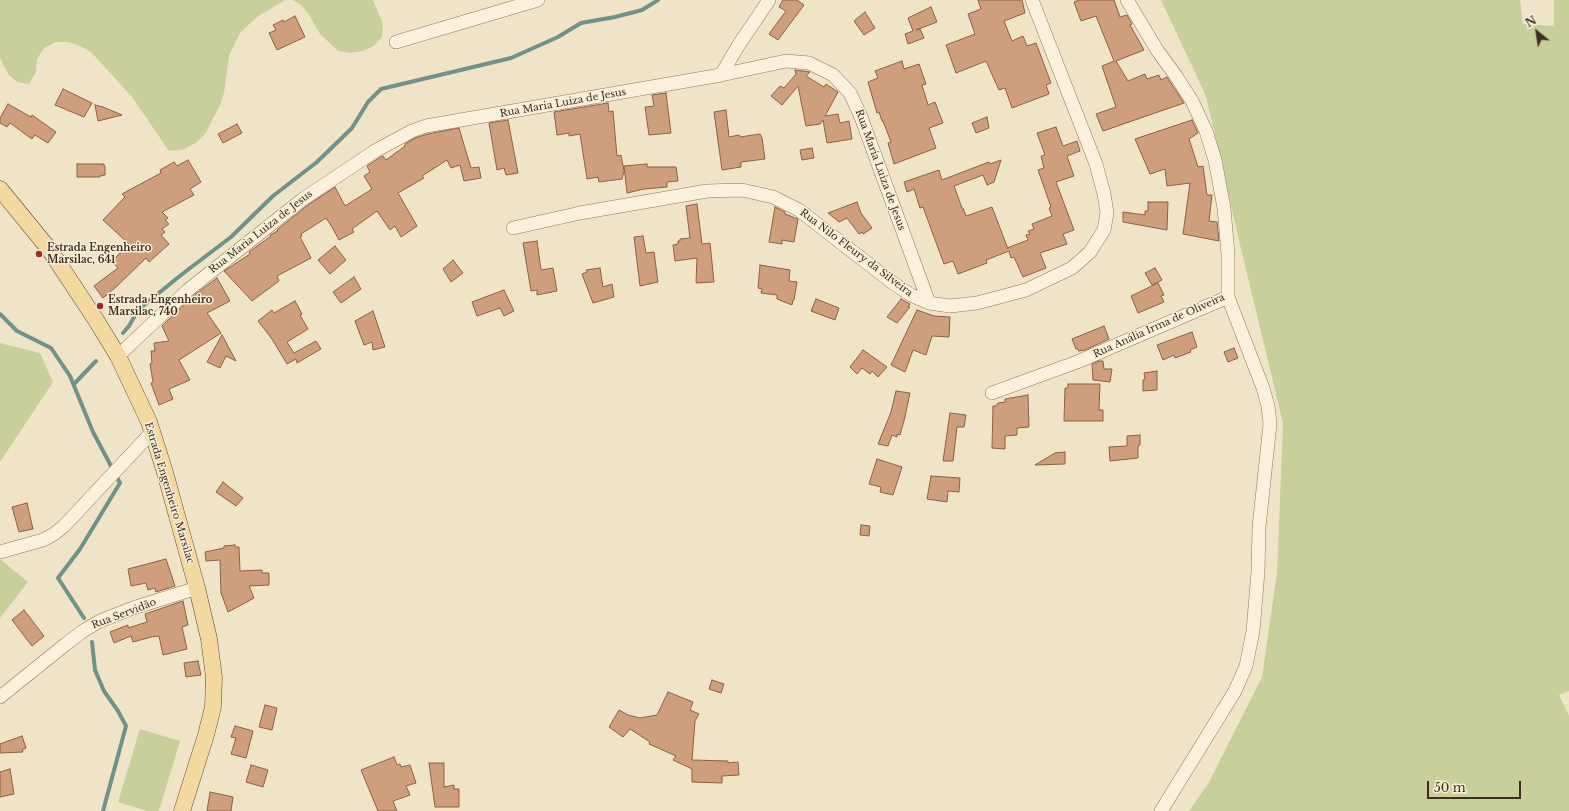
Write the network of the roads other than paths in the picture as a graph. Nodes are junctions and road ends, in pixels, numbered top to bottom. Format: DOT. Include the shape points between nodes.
graph roads {
  1 [pos="538,0"];
  2 [pos="769,0"];
  3 [pos="1032,0"];
  4 [pos="1127,0"];
  5 [pos="396,42"];
  6 [pos="721,75"];
  7 [pos="0,189"];
  8 [pos="513,228"];
  9 [pos="1228,297"];
  10 [pos="929,303"];
  11 [pos="118,356"];
  12 [pos="992,393"];
  13 [pos="152,432"];
  14 [pos="0,552"];
  15 [pos="197,588"];
  16 [pos="0,696"];
  17 [pos="182,811"];
  18 [pos="1161,811"];
  1 -- 5 [label="street"];
  2 -- 6 [label="street"];
  3 -- 10 [label="street, Rua Nilo Fleury da Silveira" via="1096,164 1107,213 1104,230 1090,252 1072,268 1026,290 977,303 950,306"];
  4 -- 9 [label="street, Rua Anália Irma de Oliveira" via="1192,101 1206,131 1215,160 1224,208"];
  6 -- 10 [label="street, Rua Maria Luiza de Jesus" via="786,62 809,63 833,74 850,93 861,117"];
  6 -- 11 [label="street, Rua Maria Luiza de Jesus" via="426,126 412,131 375,151 303,199 188,290"];
  7 -- 11 [label="main road, Estrada Engenheiro Marsilac" via="49,249"];
  8 -- 10 [label="street, Rua Nilo Fleury da Silveira" via="580,213 707,191 742,190 773,197 799,210 893,283"];
  9 -- 12 [label="street, Rua Anália Irma de Oliveira" via="1077,362"];
  9 -- 18 [label="street" via="1263,388 1270,424 1259,527 1253,631 1246,666 1235,691"];
  11 -- 13 [label="main road, Estrada Engenheiro Marsilac"];
  13 -- 14 [label="street" via="54,534 43,540"];
  13 -- 15 [label="main road, Estrada Engenheiro Marsilac"];
  15 -- 16 [label="street, Rua Servidão" via="100,621 83,631"];
  15 -- 17 [label="main road, Estrada Engenheiro Marsilac" via="209,638 214,678 213,707"];
}
